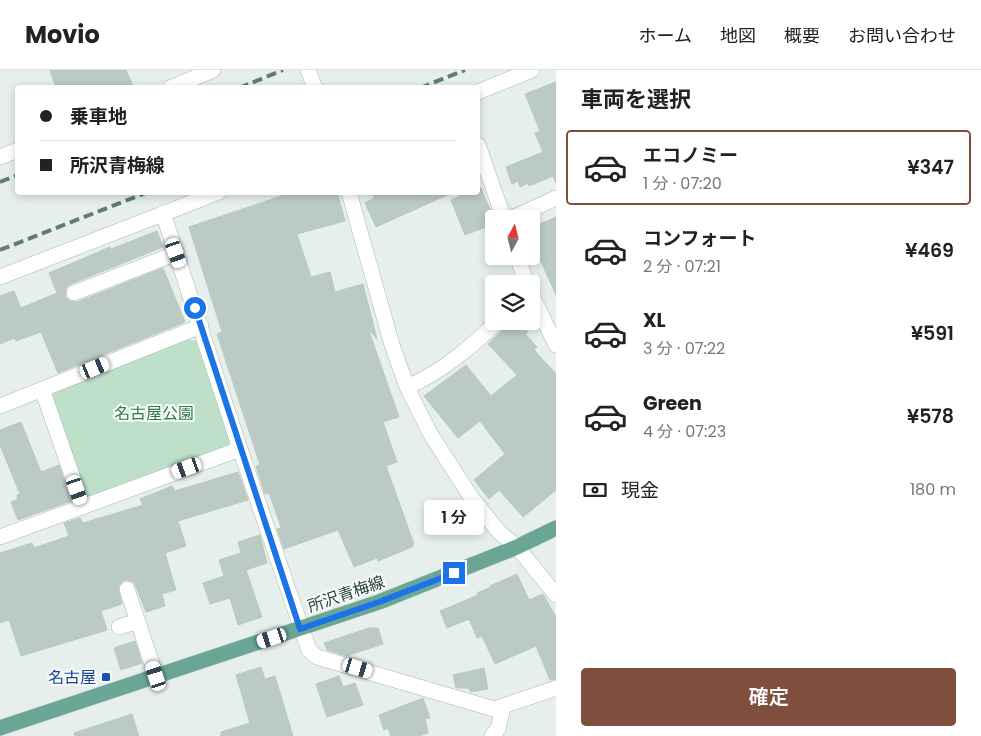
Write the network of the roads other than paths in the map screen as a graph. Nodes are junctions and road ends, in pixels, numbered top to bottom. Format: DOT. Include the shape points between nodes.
graph roads {
  1 [pos="213,70"];
  2 [pos="308,70"];
  3 [pos="532,70"];
  4 [pos="177,85"];
  5 [pos="314,85"];
  6 [pos="480,91"];
  7 [pos="15,151"];
  8 [pos="480,151"];
  9 [pos="1,155"];
  10 [pos="211,195"];
  11 [pos="350,195"];
  12 [pos="556,198"];
  13 [pos="501,210"];
  14 [pos="530,210"];
  15 [pos="163,213"];
  16 [pos="176,253"];
  17 [pos="0,277"];
  18 [pos="74,293"];
  19 [pos="540,312"];
  20 [pos="201,326"];
  21 [pos="488,330"];
  22 [pos="556,344"];
  23 [pos="407,387"];
  24 [pos="42,389"];
  25 [pos="0,406"];
  26 [pos="240,449"];
  27 [pos="83,507"];
  28 [pos="556,528"];
  29 [pos="0,537"];
  30 [pos="517,547"];
  31 [pos="127,589"];
  32 [pos="556,595"];
  33 [pos="138,621"];
  34 [pos="119,627"];
  35 [pos="300,629"];
  36 [pos="156,676"];
  37 [pos="556,688"];
  38 [pos="503,708"];
  39 [pos="0,728"];
  40 [pos="492,736"];
  1 -- 4 [label="street"];
  2 -- 5 [label="street"];
  3 -- 6 [label="street"];
  7 -- 9 [label="street"];
  8 -- 13 [label="street"];
  10 -- 15 [label="street"];
  11 -- 23 [label="street"];
  12 -- 14 [label="street"];
  15 -- 16 [label="street"];
  15 -- 17 [label="street"];
  16 -- 18 [label="street"];
  16 -- 20 [label="street"];
  19 -- 22 [label="street"];
  20 -- 24 [label="street"];
  20 -- 26 [label="street"];
  21 -- 23 [label="street" via="468,349 425,379"];
  23 -- 30 [label="street" via="431,436 472,497 499,532"];
  24 -- 25 [label="street"];
  24 -- 27 [label="street"];
  26 -- 27 [label="street"];
  26 -- 35 [label="street"];
  27 -- 29 [label="street"];
  28 -- 30 [label="main road, 所沢青梅線"];
  30 -- 32 [label="street"];
  30 -- 35 [label="main road, 所沢青梅線" via="379,602"];
  31 -- 33 [label="street"];
  33 -- 34 [label="street"];
  33 -- 36 [label="street"];
  35 -- 36 [label="main road, 所沢青梅線"];
  35 -- 38 [label="street" via="309,650 317,657 470,704"];
  36 -- 39 [label="main road, 所沢青梅線"];
  37 -- 38 [label="street"];
  38 -- 40 [label="street" via="498,729"];
}
